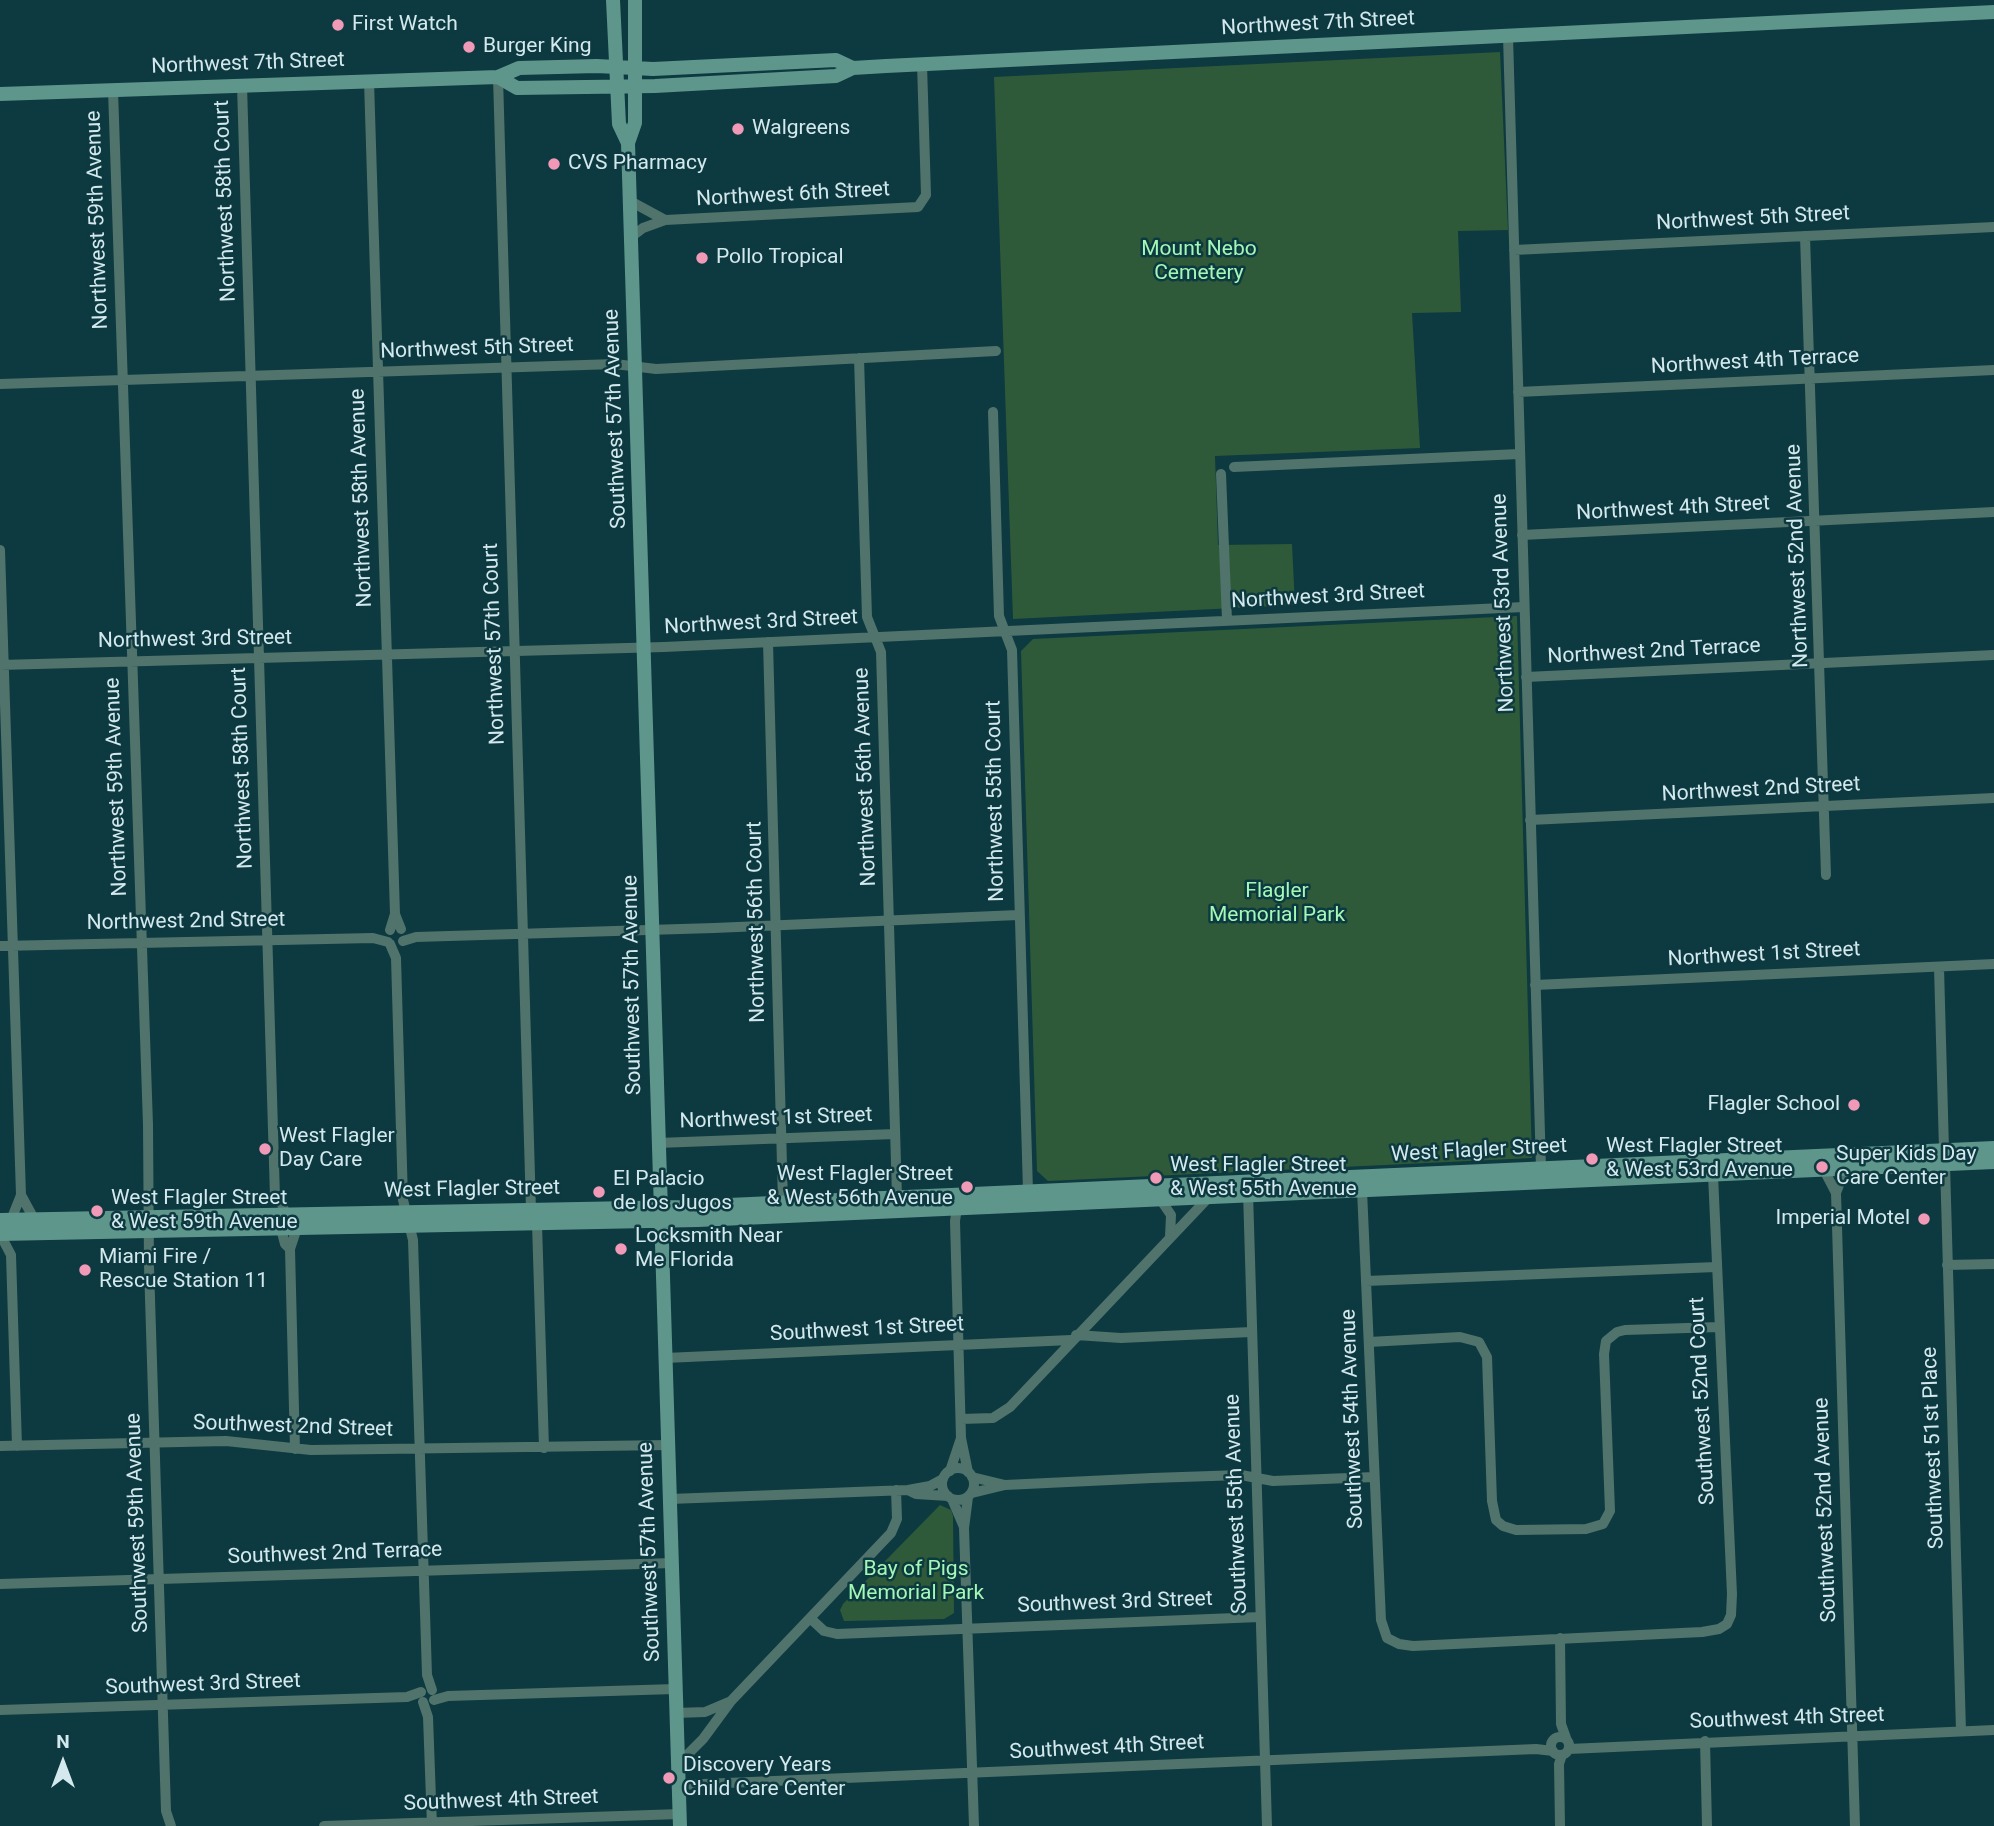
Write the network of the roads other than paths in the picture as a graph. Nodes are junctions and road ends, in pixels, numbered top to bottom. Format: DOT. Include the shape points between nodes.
graph roads {
  1 [pos="613,0"];
  2 [pos="635,0"];
  3 [pos="1994,12"];
  4 [pos="1508,36"];
  5 [pos="922,64"];
  6 [pos="616,67"];
  7 [pos="636,68"];
  8 [pos="853,68"];
  9 [pos="498,78"];
  10 [pos="369,81"];
  11 [pos="242,85"];
  12 [pos="617,85"];
  13 [pos="635,86"];
  14 [pos="113,90"];
  15 [pos="0,94"];
  16 [pos="628,143"];
  17 [pos="629,201"];
  18 [pos="665,220"];
  19 [pos="1994,227"];
  20 [pos="1805,236"];
  21 [pos="631,237"];
  22 [pos="1514,250"];
  23 [pos="996,351"];
  24 [pos="859,358"];
  25 [pos="505,367"];
  26 [pos="634,367"];
  27 [pos="1994,370"];
  28 [pos="377,372"];
  29 [pos="250,376"];
  30 [pos="1812,379"];
  31 [pos="122,380"];
  32 [pos="0,384"];
  33 [pos="1518,392"];
  34 [pos="992,412"];
  35 [pos="1519,454"];
  36 [pos="1234,467"];
  37 [pos="1221,474"];
  38 [pos="1994,512"];
  39 [pos="1816,521"];
  40 [pos="1522,535"];
  41 [pos="0,550"];
  42 [pos="1524,607"];
  43 [pos="1227,620"];
  44 [pos="1004,631"];
  45 [pos="875,637"];
  46 [pos="768,642"];
  47 [pos="645,647"];
  48 [pos="514,651"];
  49 [pos="386,654"];
  50 [pos="1994,655"];
  51 [pos="259,658"];
  52 [pos="132,661"];
  53 [pos="1820,663"];
  54 [pos="2,665"];
  55 [pos="1525,677"];
  56 [pos="1994,798"];
  57 [pos="1825,806"];
  58 [pos="1530,820"];
  59 [pos="1826,875"];
  60 [pos="1018,915"];
  61 [pos="889,920"];
  62 [pos="776,926"];
  63 [pos="653,930"];
  64 [pos="523,934"];
  65 [pos="395,937"];
  66 [pos="268,940"];
  67 [pos="141,943"];
  68 [pos="0,946"];
  69 [pos="13,946"];
  70 [pos="1994,964"];
  71 [pos="1939,967"];
  72 [pos="1535,985"];
  73 [pos="895,1134"];
  74 [pos="781,1139"];
  75 [pos="657,1143"];
  76 [pos="1994,1148"];
  77 [pos="1945,1157"];
  78 [pos="1751,1159"];
  79 [pos="1994,1162"];
  80 [pos="1845,1169"];
  81 [pos="1824,1170"];
  82 [pos="1542,1175"];
  83 [pos="1713,1175"];
  84 [pos="1422,1181"];
  85 [pos="1229,1182"];
  86 [pos="1248,1188"];
  87 [pos="1362,1190"];
  88 [pos="1028,1191"];
  89 [pos="1836,1193"];
  90 [pos="980,1194"];
  91 [pos="21,1195"];
  92 [pos="275,1197"];
  93 [pos="897,1197"];
  94 [pos="1209,1197"];
  95 [pos="1160,1199"];
  96 [pos="783,1202"];
  97 [pos="957,1208"];
  98 [pos="531,1210"];
  99 [pos="872,1212"];
  100 [pos="660,1214"];
  101 [pos="266,1215"];
  102 [pos="34,1219"];
  103 [pos="408,1219"];
  104 [pos="5,1220"];
  105 [pos="284,1222"];
  106 [pos="148,1224"];
  107 [pos="537,1224"];
  108 [pos="297,1228"];
  109 [pos="0,1234"];
  110 [pos="20,1234"];
  111 [pos="1170,1238"];
  112 [pos="290,1249"];
  113 [pos="11,1255"];
  114 [pos="1994,1264"];
  115 [pos="1947,1265"];
  116 [pos="1716,1267"];
  117 [pos="1366,1281"];
  118 [pos="1719,1326"];
  119 [pos="1251,1332"];
  120 [pos="1074,1338"];
  121 [pos="1369,1342"];
  122 [pos="958,1345"];
  123 [pos="665,1358"];
  124 [pos="961,1419"];
  125 [pos="961,1438"];
  126 [pos="154,1443"];
  127 [pos="668,1445"];
  128 [pos="0,1446"];
  129 [pos="17,1446"];
  130 [pos="544,1448"];
  131 [pos="295,1449"];
  132 [pos="420,1449"];
  133 [pos="950,1471"];
  134 [pos="970,1474"];
  135 [pos="1374,1477"];
  136 [pos="1255,1478"];
  137 [pos="943,1479"];
  138 [pos="1005,1485"];
  139 [pos="896,1490"];
  140 [pos="908,1490"];
  141 [pos="970,1495"];
  142 [pos="950,1498"];
  143 [pos="670,1499"];
  144 [pos="964,1528"];
  145 [pos="672,1563"];
  146 [pos="424,1571"];
  147 [pos="159,1579"];
  148 [pos="0,1584"];
  149 [pos="1260,1616"];
  150 [pos="810,1618"];
  151 [pos="967,1629"];
  152 [pos="1560,1638"];
  153 [pos="675,1689"];
  154 [pos="428,1696"];
  155 [pos="731,1701"];
  156 [pos="163,1705"];
  157 [pos="0,1710"];
  158 [pos="676,1713"];
  159 [pos="1994,1730"];
  160 [pos="1961,1731"];
  161 [pos="1852,1735"];
  162 [pos="1705,1741"];
  163 [pos="1560,1748"];
  164 [pos="1265,1760"];
  165 [pos="678,1764"];
  166 [pos="972,1774"];
  167 [pos="679,1785"];
  168 [pos="166,1813"];
  169 [pos="680,1820"];
  170 [pos="432,1824"];
  171 [pos="161,1826"];
  172 [pos="171,1826"];
  173 [pos="324,1826"];
  174 [pos="974,1826"];
  175 [pos="1267,1826"];
  176 [pos="1560,1826"];
  177 [pos="1707,1826"];
  178 [pos="1855,1826"];
  1 -- 6 [label="main road"];
  2 -- 7 [label="main road"];
  3 -- 4 [label="main road, Northwest 7th Street"];
  4 -- 5 [label="main road, Northwest 7th Street"];
  4 -- 22 [label="street, Northwest 53rd Avenue"];
  5 -- 8 [label="main road, Northwest 7th Street"];
  5 -- 18 [label="street, Northwest 6th Street" via="926,195 922,204"];
  6 -- 7 [label="main road, Northwest 7th Street"];
  6 -- 9 [label="main road, Northwest 7th Street" via="519,68"];
  6 -- 12 [label="main road"];
  7 -- 8 [label="main road, Northwest 7th Street" via="836,60"];
  7 -- 13 [label="main road"];
  8 -- 13 [label="main road, Northwest 7th Street" via="836,76"];
  9 -- 10 [label="main road, Northwest 7th Street"];
  9 -- 12 [label="main road, Northwest 7th Street" via="517,88"];
  9 -- 25 [label="street, Northwest 57th Court"];
  10 -- 11 [label="main road, Northwest 7th Street"];
  10 -- 28 [label="street, Northwest 58th Avenue"];
  11 -- 14 [label="main road, Northwest 7th Street"];
  11 -- 29 [label="street, Northwest 58th Court"];
  12 -- 13 [label="main road, Northwest 7th Street"];
  12 -- 16 [label="main road" via="619,124"];
  13 -- 16 [label="main road" via="635,123"];
  14 -- 15 [label="main road, Northwest 7th Street"];
  14 -- 31 [label="street, Northwest 59th Avenue"];
  16 -- 17 [label="main road, Southwest 57th Avenue"];
  17 -- 18 [label="street"];
  17 -- 21 [label="main road, Southwest 57th Avenue"];
  18 -- 21 [label="street, Northwest 6th Street"];
  19 -- 20 [label="street, Northwest 5th Street"];
  20 -- 22 [label="street, Northwest 5th Street"];
  20 -- 30 [label="street, Northwest 52nd Avenue"];
  21 -- 26 [label="main road, Southwest 57th Avenue"];
  22 -- 33 [label="street, Northwest 53rd Avenue"];
  23 -- 24 [label="street, Northwest 5th Street"];
  24 -- 26 [label="street, Northwest 5th Street"];
  24 -- 45 [label="street, Northwest 56th Avenue" via="867,617"];
  25 -- 26 [label="street, Northwest 5th Street"];
  25 -- 28 [label="street, Northwest 5th Street"];
  25 -- 48 [label="street, Northwest 57th Court"];
  26 -- 47 [label="main road, Southwest 57th Avenue"];
  27 -- 30 [label="street, Northwest 4th Terrace"];
  28 -- 29 [label="street, Northwest 5th Street"];
  28 -- 49 [label="street, Northwest 58th Avenue"];
  29 -- 31 [label="street, Northwest 5th Street"];
  29 -- 51 [label="street, Northwest 58th Court"];
  30 -- 33 [label="street, Northwest 4th Terrace"];
  30 -- 39 [label="street, Northwest 52nd Avenue"];
  31 -- 32 [label="street, Northwest 5th Street"];
  31 -- 52 [label="street, Northwest 59th Avenue"];
  33 -- 35 [label="street, Northwest 53rd Avenue"];
  34 -- 44 [label="street, Northwest 55th Court" via="999,616"];
  35 -- 36 [label="street"];
  35 -- 40 [label="street, Northwest 53rd Avenue"];
  37 -- 43 [label="street"];
  38 -- 39 [label="street, Northwest 4th Street"];
  39 -- 40 [label="street, Northwest 4th Street"];
  39 -- 53 [label="street, Northwest 52nd Avenue"];
  40 -- 42 [label="street, Northwest 53rd Avenue"];
  41 -- 54 [label="street"];
  42 -- 43 [label="street, Northwest 3rd Street"];
  42 -- 55 [label="street, Northwest 53rd Avenue"];
  43 -- 44 [label="street, Northwest 3rd Street"];
  44 -- 45 [label="street, Northwest 3rd Street"];
  44 -- 60 [label="street, Northwest 55th Court" via="1012,650"];
  45 -- 46 [label="street, Northwest 3rd Street"];
  45 -- 61 [label="street, Northwest 56th Avenue" via="881,652"];
  46 -- 47 [label="street, Northwest 3rd Street"];
  46 -- 62 [label="street, Northwest 56th Court"];
  47 -- 48 [label="street, Northwest 3rd Street"];
  47 -- 63 [label="main road, Southwest 57th Avenue"];
  48 -- 49 [label="street, Northwest 3rd Street"];
  48 -- 64 [label="street, Northwest 57th Court"];
  49 -- 51 [label="street, Northwest 3rd Street"];
  49 -- 65 [label="street, Northwest 58th Avenue"];
  50 -- 53 [label="street, Northwest 2nd Terrace"];
  51 -- 52 [label="street, Northwest 3rd Street"];
  51 -- 66 [label="street, Northwest 58th Court"];
  52 -- 54 [label="street, Northwest 3rd Street"];
  52 -- 67 [label="street, Northwest 59th Avenue"];
  53 -- 55 [label="street, Northwest 2nd Terrace"];
  53 -- 57 [label="street, Northwest 52nd Avenue"];
  54 -- 69 [label="street"];
  55 -- 58 [label="street, Northwest 53rd Avenue"];
  56 -- 57 [label="street, Northwest 2nd Street"];
  57 -- 58 [label="street, Northwest 2nd Street"];
  57 -- 59 [label="street, Northwest 52nd Avenue"];
  58 -- 72 [label="street, Northwest 53rd Avenue"];
  60 -- 61 [label="street, Northwest 2nd Street"];
  60 -- 88 [label="street, Northwest 55th Court"];
  61 -- 62 [label="street, Northwest 2nd Street"];
  61 -- 73 [label="street, Northwest 56th Avenue"];
  62 -- 63 [label="street, Northwest 2nd Street"];
  62 -- 74 [label="street, Northwest 56th Court"];
  63 -- 64 [label="street, Northwest 2nd Street"];
  63 -- 75 [label="main road, Southwest 57th Avenue"];
  64 -- 65 [label="street, Northwest 2nd Street"];
  64 -- 98 [label="street, Northwest 57th Court"];
  65 -- 66 [label="street, Northwest 2nd Street"];
  65 -- 103 [label="street, Northwest 58th Avenue"];
  66 -- 67 [label="street, Northwest 2nd Street"];
  66 -- 92 [label="street, Northwest 58th Court"];
  67 -- 69 [label="street, Northwest 2nd Street"];
  67 -- 106 [label="street, Northwest 59th Avenue"];
  68 -- 69 [label="street, Northwest 2nd Street"];
  69 -- 91 [label="street"];
  70 -- 71 [label="street, Northwest 1st Street"];
  71 -- 72 [label="street, Northwest 1st Street"];
  71 -- 77 [label="street, Southwest 51st Place"];
  72 -- 82 [label="street, Northwest 53rd Avenue"];
  73 -- 74 [label="street, Northwest 1st Street"];
  73 -- 93 [label="street, Northwest 56th Avenue"];
  74 -- 75 [label="street, Northwest 1st Street"];
  74 -- 96 [label="street, Northwest 56th Court"];
  75 -- 100 [label="main road, Southwest 57th Avenue"];
  76 -- 77 [label="main road, West Flagler Street"];
  77 -- 78 [label="main road, West Flagler Street"];
  77 -- 79 [label="main road, West Flagler Street"];
  77 -- 80 [label="main road, West Flagler Street" via="1914,1166"];
  77 -- 115 [label="street, Southwest 51st Place"];
  78 -- 82 [label="main road, West Flagler Street" via="1566,1167"];
  78 -- 83 [label="main road"];
  80 -- 81 [label="main road, West Flagler Street"];
  80 -- 89 [label="street, Southwest 52nd Avenue"];
  81 -- 83 [label="main road, West Flagler Street"];
  81 -- 89 [label="street, Southwest 52nd Avenue"];
  82 -- 83 [label="main road, West Flagler Street"];
  82 -- 84 [label="main road, West Flagler Street"];
  82 -- 84 [label="main road, West Flagler Street" via="1510,1184"];
  83 -- 116 [label="street, Southwest 52nd Court"];
  84 -- 86 [label="main road, West Flagler Street"];
  84 -- 87 [label="main road, West Flagler Street"];
  85 -- 86 [label="main road, West Flagler Street"];
  85 -- 88 [label="main road, West Flagler Street"];
  85 -- 94 [label="main road"];
  86 -- 87 [label="main road, West Flagler Street"];
  86 -- 94 [label="main road, West Flagler Street"];
  86 -- 119 [label="street, Southwest 55th Avenue"];
  87 -- 117 [label="street, Southwest 54th Avenue"];
  88 -- 90 [label="main road, West Flagler Street"];
  89 -- 161 [label="street, Southwest 52nd Avenue"];
  90 -- 93 [label="main road, West Flagler Street"];
  90 -- 97 [label="main road"];
  91 -- 102 [label="street"];
  91 -- 104 [label="street"];
  92 -- 101 [label="street, Northwest 58th Court"];
  92 -- 105 [label="street" via="280,1199"];
  93 -- 96 [label="main road, West Flagler Street"];
  93 -- 99 [label="main road"];
  94 -- 95 [label="main road, West Flagler Street"];
  94 -- 111 [label="street"];
  95 -- 97 [label="main road, West Flagler Street"];
  95 -- 111 [label="street" via="1171,1216"];
  96 -- 100 [label="main road, West Flagler Street"];
  97 -- 99 [label="main road, West Flagler Street"];
  97 -- 122 [label="street"];
  98 -- 100 [label="main road, West Flagler Street"];
  98 -- 103 [label="main road, West Flagler Street"];
  99 -- 100 [label="main road, West Flagler Street"];
  100 -- 107 [label="main road, West Flagler Street"];
  100 -- 123 [label="main road, Southwest 57th Avenue"];
  101 -- 105 [label="main road, West Flagler Street"];
  101 -- 106 [label="main road, West Flagler Street"];
  102 -- 104 [label="main road, West Flagler Street"];
  102 -- 106 [label="main road, West Flagler Street"];
  103 -- 105 [label="main road, West Flagler Street"];
  103 -- 107 [label="main road, West Flagler Street"];
  103 -- 108 [label="main road, West Flagler Street"];
  103 -- 132 [label="street, Northwest 58th Avenue" via="413,1240"];
  105 -- 106 [label="main road, West Flagler Street"];
  105 -- 108 [label="main road, West Flagler Street"];
  105 -- 112 [label="street" via="285,1244"];
  106 -- 110 [label="main road, West Flagler Street"];
  106 -- 126 [label="street, Southwest 59th Avenue"];
  107 -- 130 [label="street"];
  108 -- 112 [label="street"];
  109 -- 110 [label="main road, West Flagler Street"];
  109 -- 113 [label="street"];
  110 -- 113 [label="street"];
  111 -- 120 [label="street"];
  112 -- 131 [label="street"];
  113 -- 129 [label="street"];
  114 -- 115 [label="street"];
  115 -- 160 [label="street, Southwest 51st Place"];
  116 -- 117 [label="street"];
  116 -- 118 [label="street, Southwest 52nd Court"];
  117 -- 121 [label="street, Southwest 54th Avenue"];
  118 -- 121 [label="street" via="1625,1330 1609,1338 1604,1354 1610,1500 1607,1520 1586,1529 1521,1531 1503,1526 1493,1508 1487,1357 1479,1342 1460,1337"];
  118 -- 152 [label="street, Southwest 52nd Court" via="1732,1594 1727,1624 1702,1632"];
  119 -- 120 [label="street, Southwest 1st Street"];
  119 -- 136 [label="street, Southwest 55th Avenue"];
  120 -- 122 [label="street, Southwest 1st Street"];
  120 -- 124 [label="street" via="1003,1412 993,1418"];
  121 -- 135 [label="street, Southwest 54th Avenue"];
  122 -- 123 [label="street, Southwest 1st Street"];
  122 -- 124 [label="street"];
  123 -- 127 [label="main road, Southwest 57th Avenue"];
  124 -- 125 [label="street"];
  125 -- 133 [label="street"];
  125 -- 134 [label="street"];
  126 -- 129 [label="street, Southwest 2nd Street"];
  126 -- 131 [label="street, Southwest 2nd Street" via="233,1441"];
  126 -- 147 [label="street, Southwest 59th Avenue"];
  127 -- 130 [label="street, Southwest 2nd Street"];
  127 -- 143 [label="main road, Southwest 57th Avenue"];
  128 -- 129 [label="street, Southwest 2nd Street"];
  130 -- 132 [label="street, Southwest 2nd Street"];
  131 -- 132 [label="street, Southwest 2nd Street"];
  132 -- 146 [label="street, Northwest 58th Avenue"];
  133 -- 134 [label="street"];
  133 -- 137 [label="street"];
  134 -- 138 [label="street"];
  134 -- 141 [label="street"];
  135 -- 136 [label="street"];
  135 -- 152 [label="street, Southwest 54th Avenue" via="1381,1620 1383,1631 1393,1642 1413,1646"];
  136 -- 138 [label="street"];
  136 -- 149 [label="street, Southwest 55th Avenue"];
  137 -- 140 [label="street"];
  137 -- 142 [label="street"];
  138 -- 141 [label="street"];
  139 -- 140 [label="street"];
  139 -- 143 [label="street"];
  139 -- 150 [label="street" via="893,1530"];
  140 -- 142 [label="street"];
  141 -- 142 [label="street"];
  141 -- 144 [label="street"];
  142 -- 144 [label="street"];
  143 -- 145 [label="main road, Southwest 57th Avenue"];
  144 -- 151 [label="street"];
  145 -- 146 [label="street, Southwest 2nd Terrace"];
  145 -- 153 [label="main road, Southwest 57th Avenue"];
  146 -- 147 [label="street, Southwest 2nd Terrace"];
  146 -- 154 [label="street, Northwest 58th Avenue"];
  147 -- 148 [label="street, Southwest 2nd Terrace"];
  147 -- 156 [label="street, Southwest 59th Avenue"];
  149 -- 151 [label="street, Southwest 3rd Street"];
  149 -- 164 [label="street, Southwest 55th Avenue"];
  150 -- 151 [label="street, Southwest 3rd Street" via="834,1634"];
  150 -- 155 [label="street"];
  151 -- 166 [label="street"];
  152 -- 163 [label="street"];
  153 -- 154 [label="street, Southwest 3rd Street"];
  153 -- 158 [label="main road, Southwest 57th Avenue"];
  154 -- 156 [label="street, Southwest 3rd Street"];
  154 -- 170 [label="street, Northwest 58th Avenue"];
  155 -- 158 [label="street" via="705,1712"];
  155 -- 165 [label="street"];
  156 -- 157 [label="street, Southwest 3rd Street"];
  156 -- 168 [label="street, Southwest 59th Avenue"];
  158 -- 165 [label="main road, Southwest 57th Avenue"];
  159 -- 160 [label="street, Southwest 4th Street"];
  160 -- 161 [label="street, Southwest 4th Street"];
  161 -- 162 [label="street, Southwest 4th Street"];
  161 -- 178 [label="street, Southwest 52nd Avenue"];
  162 -- 163 [label="street, Southwest 4th Street"];
  162 -- 177 [label="street"];
  163 -- 164 [label="street, Southwest 4th Street"];
  163 -- 176 [label="street"];
  164 -- 166 [label="street, Southwest 4th Street"];
  164 -- 175 [label="street, Southwest 55th Avenue"];
  165 -- 167 [label="main road, Southwest 57th Avenue"];
  166 -- 167 [label="street, Southwest 4th Street"];
  166 -- 174 [label="street"];
  167 -- 169 [label="main road, Southwest 57th Avenue"];
  168 -- 171 [label="street, Southwest 59th Avenue"];
  168 -- 172 [label="street, Southwest 59th Avenue"];
  169 -- 170 [label="street, Southwest 4th Street"];
  170 -- 173 [label="street, Southwest 4th Street"];
  171 -- 172 [label="street"];
}
